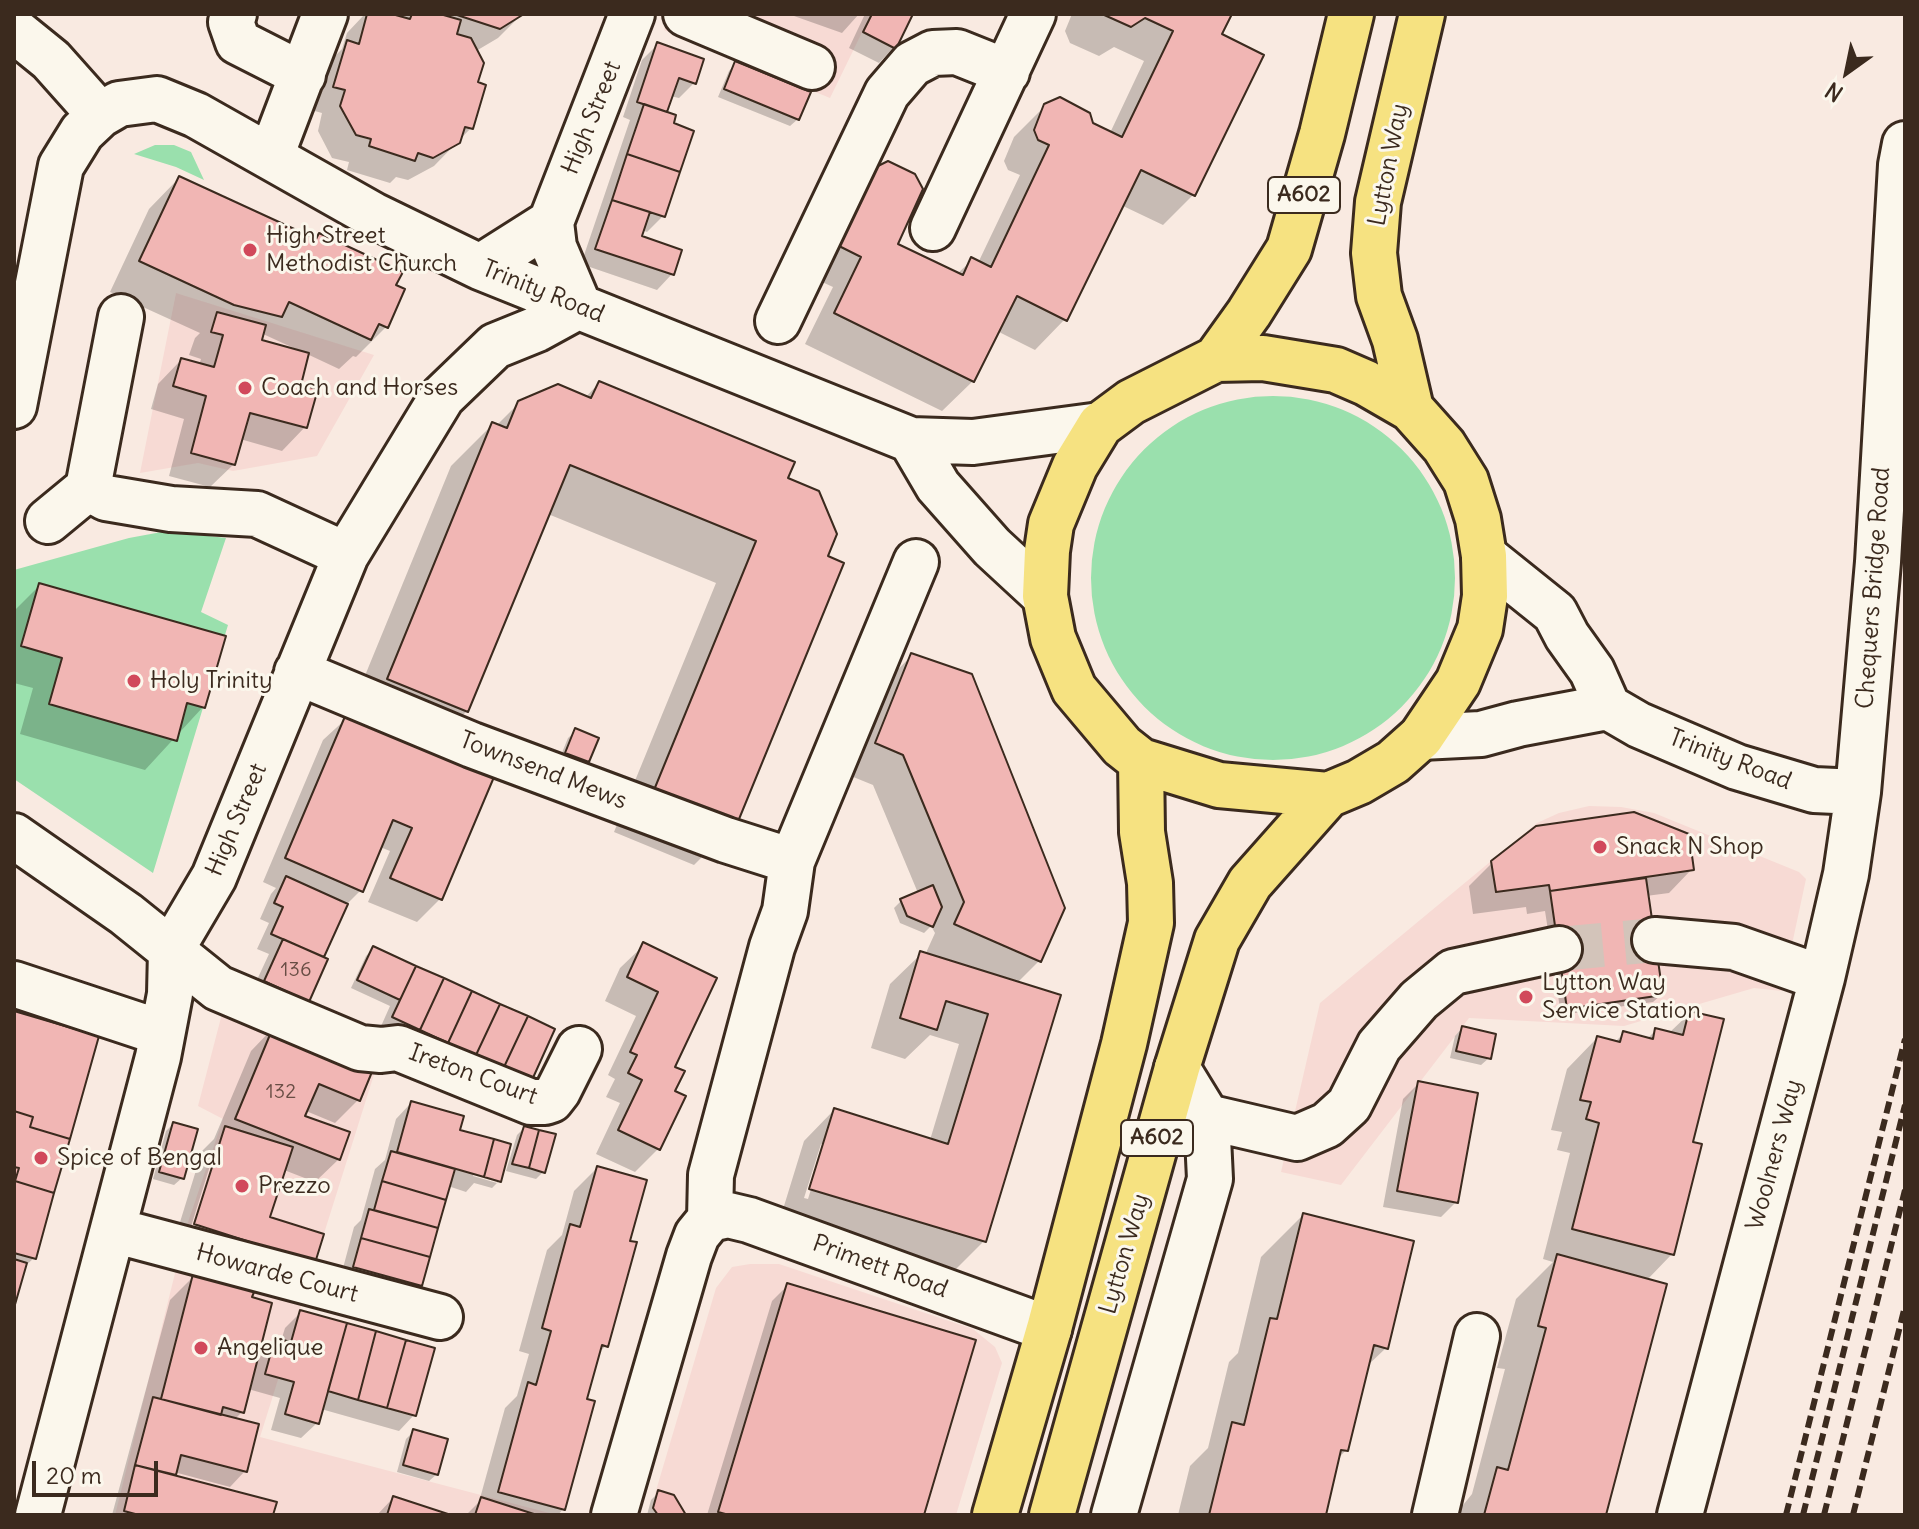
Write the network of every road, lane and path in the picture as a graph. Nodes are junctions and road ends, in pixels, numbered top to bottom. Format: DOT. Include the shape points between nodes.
graph roads {
  1 [pos="234,14"];
  2 [pos="325,14"];
  3 [pos="632,14"];
  4 [pos="686,14"];
  5 [pos="1033,14"];
  6 [pos="1351,14"];
  7 [pos="1422,14"];
  8 [pos="14,30"];
  9 [pos="767,30"];
  10 [pos="812,67"];
  11 [pos="1007,72"];
  12 [pos="303,75"];
  13 [pos="100,115"];
  14 [pos="1905,144"];
  15 [pos="271,156"];
  16 [pos="551,222"];
  17 [pos="933,228"];
  18 [pos="480,267"];
  19 [pos="27,273"];
  20 [pos="579,306"];
  21 [pos="121,317"];
  22 [pos="778,321"];
  23 [pos="1216,359"];
  24 [pos="14,406"];
  25 [pos="1411,409"];
  26 [pos="1100,425"];
  27 [pos="911,440"];
  28 [pos="88,488"];
  29 [pos="48,521"];
  30 [pos="346,555"];
  31 [pos="1484,556"];
  32 [pos="916,562"];
  33 [pos="1045,596"];
  34 [pos="297,672"];
  35 [pos="1608,707"];
  36 [pos="1421,737"];
  37 [pos="1141,761"];
  38 [pos="1858,792"];
  39 [pos="1328,795"];
  40 [pos="20,853"];
  41 [pos="792,861"];
  42 [pos="1655,940"];
  43 [pos="1559,949"];
  44 [pos="171,950"];
  45 [pos="1822,978"];
  46 [pos="14,984"];
  47 [pos="162,1033"];
  48 [pos="579,1049"];
  49 [pos="1177,1068"];
  50 [pos="1226,1122"];
  51 [pos="710,1219"];
  52 [pos="113,1230"];
  53 [pos="440,1317"];
  54 [pos="1049,1329"];
  55 [pos="1477,1336"];
  56 [pos="38,1515"];
  57 [pos="614,1515"];
  58 [pos="995,1515"];
  59 [pos="1052,1515"];
  60 [pos="1114,1515"];
  61 [pos="1435,1515"];
  62 [pos="1680,1515"];
  1 -- 12 [label="street" via="231,22 238,42"];
  2 -- 12 [label="street"];
  3 -- 16 [label="street, High Street"];
  4 -- 9 [label="street"];
  5 -- 11 [label="street"];
  6 -- 23 [label="main road, Lytton Way / A602" via="1289,249"];
  7 -- 25 [label="main road, Lytton Way / A602" via="1378,202 1374,253 1379,296"];
  8 -- 13 [label="street" via="51,60"];
  9 -- 10 [label="street"];
  11 -- 17 [label="street"];
  11 -- 22 [label="street" via="957,52 933,53 912,64 887,93"];
  12 -- 15 [label="street"];
  13 -- 15 [label="street, Trinity Road" via="119,104 157,99"];
  13 -- 19 [label="street" via="61,166"];
  14 -- 38 [label="street, Chequers Bridge Road"];
  15 -- 18 [label="street, Trinity Road" via="373,215"];
  16 -- 18 [label="street"];
  16 -- 20 [label="street" via="554,247"];
  18 -- 20 [label="street, Trinity Road"];
  19 -- 24 [label="street"];
  20 -- 27 [label="street, Trinity Road"];
  20 -- 30 [label="street, High Street" via="495,346 442,397"];
  21 -- 28 [label="street"];
  23 -- 25 [label="main road, Lytton Way / A602" via="1263,358 1336,370"];
  23 -- 26 [label="main road, Lytton Way / A602" via="1131,402"];
  25 -- 31 [label="main road, Lytton Way / A602" via="1466,481"];
  26 -- 27 [label="street, Trinity Road" via="973,442"];
  26 -- 33 [label="main road, Lytton Way / A602" via="1075,466 1051,524"];
  27 -- 33 [label="street" via="938,486"];
  28 -- 29 [label="street"];
  28 -- 30 [label="street" via="106,498 171,509 257,514"];
  30 -- 34 [label="street, High Street"];
  31 -- 35 [label="street" via="1555,613"];
  31 -- 36 [label="main road, Lytton Way / A602" via="1480,629 1458,682"];
  32 -- 41 [label="street"];
  33 -- 37 [label="main road, Lytton Way / A602" via="1053,638 1074,689"];
  34 -- 41 [label="street, Townsend Mews" via="472,745"];
  34 -- 44 [label="street, High Street" via="214,877"];
  35 -- 36 [label="street" via="1481,734"];
  35 -- 38 [label="street, Trinity Road" via="1751,772 1814,790"];
  36 -- 39 [label="main road, Lytton Way / A602" via="1393,762"];
  37 -- 39 [label="main road, Lytton Way / A602" via="1219,785"];
  37 -- 54 [label="main road, A602" via="1151,923"];
  38 -- 45 [label="street, Woolners Way"];
  39 -- 49 [label="main road, Lytton Way / A602" via="1259,872 1229,916 1205,972"];
  40 -- 44 [label="street" via="126,914"];
  41 -- 51 [label="street" via="785,911 711,1175"];
  42 -- 45 [label="street" via="1734,947"];
  43 -- 50 [label="street" via="1453,972 1419,1000 1379,1046 1349,1105 1327,1125 1297,1138"];
  44 -- 47 [label="street, High Street"];
  44 -- 48 [label="street, Ireton Court" via="232,994 360,1048 398,1048 531,1102 551,1100"];
  45 -- 62 [label="street, Woolners Way"];
  46 -- 47 [label="street"];
  47 -- 52 [label="street, High Street"];
  49 -- 50 [label="street"];
  49 -- 59 [label="main road, Lytton Way / A602"];
  50 -- 60 [label="street"];
  51 -- 54 [label="street, Primett Road" via="728,1215 749,1220"];
  51 -- 57 [label="street" via="689,1256"];
  52 -- 53 [label="street, Howarde Court"];
  52 -- 56 [label="street, High Street"];
  54 -- 58 [label="main road, A602"];
  55 -- 61 [label="street"];
}
